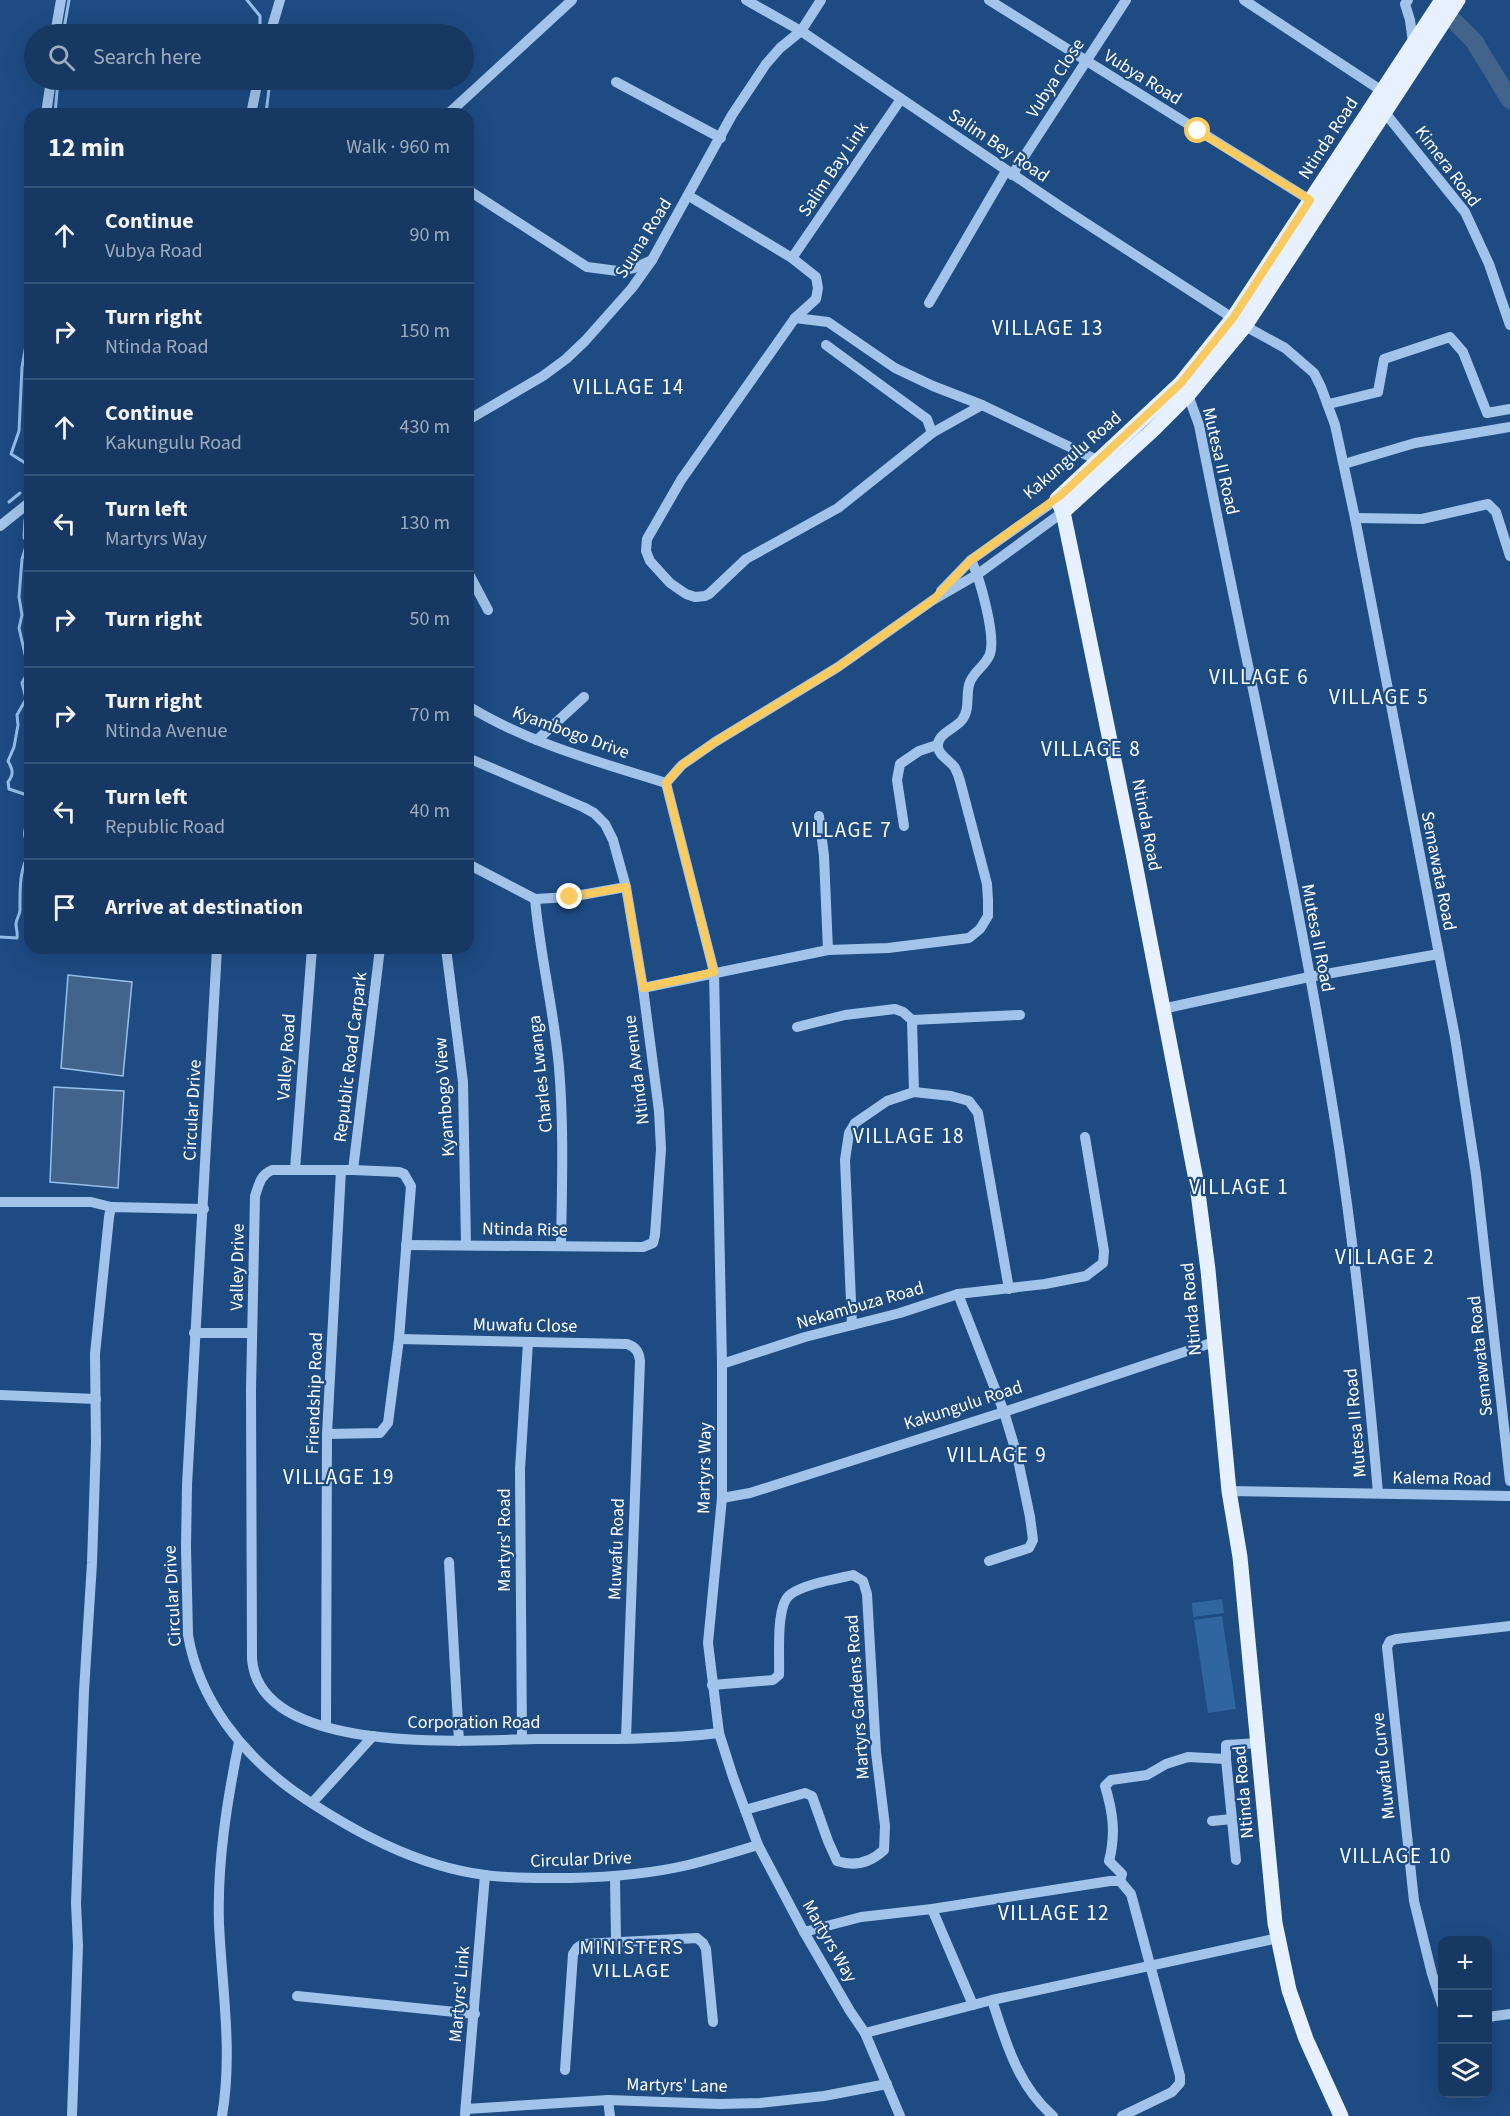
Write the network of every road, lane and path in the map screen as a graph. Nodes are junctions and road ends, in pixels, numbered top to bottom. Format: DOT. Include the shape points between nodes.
graph roads {
  1 [pos="61,0"];
  2 [pos="280,0"];
  3 [pos="572,0"];
  4 [pos="746,0"];
  5 [pos="821,0"];
  6 [pos="989,0"];
  7 [pos="1126,0"];
  8 [pos="1244,0"];
  9 [pos="1408,0"];
  10 [pos="1442,0"];
  11 [pos="1458,0"];
  12 [pos="57,24"];
  13 [pos="273,24"];
  14 [pos="801,31"];
  15 [pos="1413,43"];
  16 [pos="1086,61"];
  17 [pos="616,82"];
  18 [pos="50,90"];
  19 [pos="256,90"];
  20 [pos="901,99"];
  21 [pos="1381,102"];
  22 [pos="47,108"];
  23 [pos="251,108"];
  24 [pos="455,108"];
  25 [pos="721,138"];
  26 [pos="1009,172"];
  27 [pos="474,193"];
  28 [pos="688,196"];
  29 [pos="1310,200"];
  30 [pos="792,258"];
  31 [pos="652,260"];
  32 [pos="816,299"];
  33 [pos="929,303"];
  34 [pos="795,318"];
  35 [pos="828,322"];
  36 [pos="1239,322"];
  37 [pos="1510,326"];
  38 [pos="826,345"];
  39 [pos="1184,389"];
  40 [pos="1329,404"];
  41 [pos="982,405"];
  42 [pos="1510,409"];
  43 [pos="474,416"];
  44 [pos="1510,427"];
  45 [pos="932,433"];
  46 [pos="1097,460"];
  47 [pos="1344,464"];
  48 [pos="1109,471"];
  49 [pos="1060,506"];
  50 [pos="24,507"];
  51 [pos="1355,518"];
  52 [pos="0,526"];
  53 [pos="1510,556"];
  54 [pos="971,560"];
  55 [pos="978,574"];
  56 [pos="474,583"];
  57 [pos="933,600"];
  58 [pos="488,610"];
  59 [pos="584,697"];
  60 [pos="474,709"];
  61 [pos="537,740"];
  62 [pos="937,745"];
  63 [pos="474,761"];
  64 [pos="666,783"];
  65 [pos="819,816"];
  66 [pos="904,826"];
  67 [pos="474,867"];
  68 [pos="626,887"];
  69 [pos="535,898"];
  70 [pos="828,950"];
  71 [pos="217,954"];
  72 [pos="312,954"];
  73 [pos="379,954"];
  74 [pos="447,954"];
  75 [pos="1439,954"];
  76 [pos="714,972"];
  77 [pos="1309,976"];
  78 [pos="643,988"];
  79 [pos="1162,1009"];
  80 [pos="1020,1015"];
  81 [pos="912,1020"];
  82 [pos="797,1027"];
  83 [pos="914,1092"];
  84 [pos="1085,1137"];
  85 [pos="295,1169"];
  86 [pos="347,1170"];
  87 [pos="0,1202"];
  88 [pos="111,1207"];
  89 [pos="204,1209"];
  90 [pos="406,1245"];
  91 [pos="466,1245"];
  92 [pos="561,1246"];
  93 [pos="643,1247"];
  94 [pos="1009,1289"];
  95 [pos="958,1294"];
  96 [pos="852,1325"];
  97 [pos="194,1333"];
  98 [pos="252,1333"];
  99 [pos="399,1339"];
  100 [pos="528,1342"];
  101 [pos="1214,1342"];
  102 [pos="640,1361"];
  103 [pos="722,1364"];
  104 [pos="0,1395"];
  105 [pos="96,1399"];
  106 [pos="1004,1412"];
  107 [pos="327,1434"];
  108 [pos="1510,1481"];
  109 [pos="1229,1491"];
  110 [pos="1378,1493"];
  111 [pos="1510,1496"];
  112 [pos="722,1498"];
  113 [pos="449,1562"];
  114 [pos="989,1562"];
  115 [pos="1510,1626"];
  116 [pos="253,1671"];
  117 [pos="712,1685"];
  118 [pos="326,1726"];
  119 [pos="719,1733"];
  120 [pos="373,1736"];
  121 [pos="626,1738"];
  122 [pos="522,1739"];
  123 [pos="459,1741"];
  124 [pos="239,1742"];
  125 [pos="1259,1743"];
  126 [pos="1226,1759"];
  127 [pos="312,1803"];
  128 [pos="745,1810"];
  129 [pos="1232,1819"];
  130 [pos="1212,1821"];
  131 [pos="758,1845"];
  132 [pos="1236,1860"];
  133 [pos="485,1875"];
  134 [pos="615,1877"];
  135 [pos="1120,1881"];
  136 [pos="933,1909"];
  137 [pos="804,1932"];
  138 [pos="1278,1938"];
  139 [pos="616,1941"];
  140 [pos="1149,1966"];
  141 [pos="1438,1991"];
  142 [pos="297,1996"];
  143 [pos="992,2000"];
  144 [pos="974,2005"];
  145 [pos="475,2014"];
  146 [pos="1510,2014"];
  147 [pos="1492,2016"];
  148 [pos="713,2022"];
  149 [pos="865,2033"];
  150 [pos="565,2070"];
  151 [pos="887,2084"];
  152 [pos="608,2100"];
  153 [pos="465,2112"];
  154 [pos="72,2116"];
  155 [pos="222,2116"];
  156 [pos="610,2116"];
  157 [pos="900,2116"];
  158 [pos="1053,2116"];
  159 [pos="1122,2116"];
  160 [pos="1341,2116"];
  1 -- 12 [label="street"];
  2 -- 13 [label="street"];
  3 -- 24 [label="street"];
  4 -- 14 [label="street, Salim Bey Road"];
  5 -- 14 [label="street, Suuna Road"];
  6 -- 16 [label="street, Vubya Road"];
  7 -- 16 [label="street, Vubya Close"];
  8 -- 21 [label="street, Kimera Road"];
  9 -- 15 [label="street" via="1405,4"];
  10 -- 15 [label="main road, Ntinda Road"];
  11 -- 21 [label="main road, Ntinda Road"];
  14 -- 20 [label="street, Salim Bey Road"];
  14 -- 25 [label="street, Suuna Road" via="766,64"];
  15 -- 21 [label="main road, Ntinda Road"];
  16 -- 26 [label="street, Vubya Close"];
  16 -- 29 [label="street, Vubya Road"];
  17 -- 25 [label="street"];
  18 -- 22 [label="street"];
  19 -- 23 [label="street"];
  20 -- 26 [label="street, Salim Bey Road"];
  20 -- 30 [label="street, Salim Bay Link"];
  21 -- 29 [label="main road, Ntinda Road"];
  21 -- 36 [label="main road, Ntinda Road"];
  21 -- 37 [label="street, Kimera Road" via="1465,212 1489,264"];
  25 -- 28 [label="street, Suuna Road"];
  26 -- 33 [label="street, Vubya Close"];
  26 -- 36 [label="street, Salim Bey Road"];
  27 -- 31 [label="street" via="587,267 618,271"];
  28 -- 30 [label="street"];
  28 -- 31 [label="street, Suuna Road"];
  29 -- 36 [label="main road, Ntinda Road"];
  30 -- 32 [label="street" via="816,277"];
  31 -- 43 [label="street, Suuna Road" via="632,288 566,359"];
  32 -- 34 [label="street"];
  32 -- 35 [label="street"];
  34 -- 35 [label="street"];
  34 -- 45 [label="street" via="681,480 647,539 650,561 670,583 686,594 705,596 738,565 838,508"];
  35 -- 41 [label="street" via="895,368"];
  36 -- 39 [label="main road, Ntinda Road"];
  36 -- 40 [label="street, Semawata Road" via="1304,363 1314,373"];
  38 -- 45 [label="street" via="927,419"];
  39 -- 46 [label="main road, Kakungulu Road"];
  39 -- 48 [label="main road, Kakungulu Road" via="1154,430"];
  39 -- 77 [label="street, Mutesa II Road" via="1199,425"];
  40 -- 42 [label="street" via="1378,392 1384,359 1450,337 1463,352 1487,413"];
  40 -- 47 [label="street, Semawata Road"];
  41 -- 45 [label="street"];
  41 -- 46 [label="street"];
  44 -- 47 [label="street" via="1414,443"];
  46 -- 48 [label="street"];
  46 -- 49 [label="main road, Kakungulu Road"];
  47 -- 51 [label="street, Semawata Road"];
  48 -- 49 [label="main road, Kakungulu Road"];
  49 -- 54 [label="street, Kakungulu Road"];
  49 -- 55 [label="street, Kakungulu Road"];
  49 -- 79 [label="main road, Ntinda Road"];
  50 -- 52 [label="street"];
  51 -- 53 [label="street" via="1422,519 1488,504 1496,512"];
  51 -- 75 [label="street, Semawata Road"];
  54 -- 55 [label="street"];
  54 -- 57 [label="street, Kakungulu Road"];
  55 -- 57 [label="street, Kakungulu Road"];
  55 -- 62 [label="street" via="991,652 969,682 961,722"];
  56 -- 58 [label="street"];
  57 -- 64 [label="street, Kakungulu Road" via="838,667 698,754"];
  59 -- 61 [label="street"];
  60 -- 61 [label="street, Kyambogo Drive"];
  61 -- 64 [label="street, Kyambogo Drive"];
  62 -- 66 [label="street" via="900,764 897,780"];
  62 -- 70 [label="street" via="954,766 960,781 987,884 988,916 969,938 888,948"];
  63 -- 68 [label="street, Ntinda Avenue" via="594,813 613,840"];
  64 -- 76 [label="street, Martyrs Way"];
  65 -- 70 [label="street"];
  67 -- 69 [label="street"];
  68 -- 69 [label="street" via="570,897"];
  68 -- 78 [label="street, Ntinda Avenue"];
  69 -- 92 [label="street, Charles Lwanga" via="560,1085"];
  70 -- 76 [label="street"];
  71 -- 89 [label="street, Circular Drive"];
  72 -- 85 [label="street, Valley Road"];
  73 -- 86 [label="street, Republic Road Carpark"];
  74 -- 91 [label="street, Kyambogo View" via="464,1082"];
  75 -- 77 [label="street"];
  75 -- 108 [label="street, Semawata Road" via="1476,1174"];
  76 -- 78 [label="street"];
  76 -- 103 [label="street, Martyrs Way"];
  77 -- 79 [label="street"];
  77 -- 110 [label="street, Mutesa II Road" via="1356,1269"];
  78 -- 93 [label="street, Ntinda Avenue" via="661,1149 655,1235 653,1243"];
  79 -- 101 [label="main road, Ntinda Road" via="1197,1185"];
  80 -- 81 [label="street"];
  81 -- 82 [label="street" via="895,1009"];
  81 -- 83 [label="street"];
  83 -- 94 [label="street" via="969,1101 978,1113"];
  83 -- 96 [label="street" via="888,1101 855,1123 849,1133 845,1160"];
  84 -- 94 [label="street, Nekambuza Road" via="1104,1251 1102,1263 1086,1276"];
  85 -- 86 [label="street, Valley Drive"];
  85 -- 98 [label="street, Valley Drive" via="265,1173 255,1196"];
  86 -- 90 [label="street, Valley Drive" via="391,1170 408,1179 411,1186"];
  86 -- 107 [label="street, Friendship Road"];
  87 -- 88 [label="street" via="91,1202"];
  88 -- 89 [label="street"];
  88 -- 105 [label="street" via="96,1354"];
  89 -- 97 [label="street, Circular Drive"];
  90 -- 91 [label="street, Ntinda Rise"];
  90 -- 99 [label="street, Valley Drive"];
  91 -- 92 [label="street, Ntinda Rise"];
  92 -- 93 [label="street, Ntinda Rise"];
  94 -- 95 [label="street, Nekambuza Road"];
  95 -- 96 [label="street, Nekambuza Road"];
  95 -- 106 [label="street"];
  96 -- 103 [label="street, Nekambuza Road"];
  97 -- 98 [label="street"];
  97 -- 124 [label="street, Circular Drive" via="187,1485 188,1635 198,1674"];
  98 -- 116 [label="street, Valley Drive"];
  99 -- 100 [label="street, Muwafu Close"];
  99 -- 107 [label="street, Valley Drive" via="386,1429 380,1433"];
  100 -- 102 [label="street, Muwafu Close" via="627,1344 639,1352"];
  100 -- 122 [label="street, Martyrs' Road" via="520,1469"];
  101 -- 106 [label="street, Kakungulu Road"];
  101 -- 109 [label="main road, Ntinda Road"];
  102 -- 121 [label="street, Muwafu Road"];
  103 -- 112 [label="street, Martyrs Way"];
  104 -- 105 [label="street"];
  105 -- 154 [label="street" via="93,1563 76,1903"];
  106 -- 112 [label="street, Kakungulu Road" via="750,1493"];
  106 -- 114 [label="street" via="1017,1455 1033,1540 1022,1552"];
  107 -- 118 [label="street, Friendship Road"];
  109 -- 110 [label="street, Kalema Road"];
  109 -- 125 [label="main road, Ntinda Road" via="1240,1557"];
  110 -- 111 [label="street, Kalema Road"];
  112 -- 117 [label="street, Martyrs Way" via="708,1643"];
  113 -- 123 [label="street"];
  115 -- 141 [label="street, Muwafu Curve" via="1414,1636 1390,1641 1387,1647 1414,1901"];
  116 -- 118 [label="street, Corporation Road" via="280,1707"];
  117 -- 119 [label="street, Martyrs Way"];
  117 -- 128 [label="street, Martyrs Gardens Road" via="772,1680 779,1675 780,1617 789,1594 854,1575 863,1581 884,1850 868,1862 837,1861 809,1794"];
  118 -- 120 [label="street, Corporation Road"];
  119 -- 121 [label="street, Corporation Road"];
  119 -- 128 [label="street, Martyrs Way"];
  120 -- 123 [label="street, Corporation Road"];
  120 -- 127 [label="street"];
  121 -- 122 [label="street, Corporation Road"];
  122 -- 123 [label="street, Corporation Road"];
  124 -- 127 [label="street, Circular Drive" via="260,1764"];
  124 -- 155 [label="street" via="223,1840 219,1894 227,2047"];
  125 -- 126 [label="street" via="1226,1745"];
  125 -- 138 [label="main road, Ntinda Road"];
  126 -- 129 [label="street"];
  126 -- 135 [label="street" via="1188,1757 1147,1775 1111,1780 1106,1786 1113,1826 1109,1861 1122,1874"];
  127 -- 133 [label="street, Circular Drive" via="354,1830 408,1854"];
  128 -- 131 [label="street, Martyrs Way"];
  129 -- 130 [label="street"];
  129 -- 132 [label="street"];
  131 -- 134 [label="street, Circular Drive" via="688,1865"];
  131 -- 137 [label="street, Martyrs Way"];
  133 -- 134 [label="street, Circular Drive"];
  133 -- 145 [label="street, Martyrs' Link"];
  134 -- 139 [label="street"];
  135 -- 136 [label="street"];
  135 -- 140 [label="street" via="1131,1894"];
  136 -- 137 [label="street" via="861,1917"];
  136 -- 144 [label="street"];
  137 -- 149 [label="street, Martyrs Way"];
  138 -- 140 [label="street"];
  138 -- 160 [label="main road, Ntinda Road" via="1288,1990"];
  139 -- 148 [label="street" via="697,1938 703,1943"];
  139 -- 150 [label="street" via="583,1944 573,1954"];
  140 -- 143 [label="street"];
  140 -- 159 [label="street" via="1180,2083 1172,2092"];
  142 -- 145 [label="street"];
  143 -- 144 [label="street"];
  143 -- 158 [label="street" via="1023,2080 1038,2103"];
  144 -- 149 [label="street"];
  145 -- 153 [label="street, Martyrs' Link"];
  146 -- 147 [label="street"];
  149 -- 151 [label="street, Martyrs Way"];
  151 -- 152 [label="street, Martyrs' Lane" via="824,2097 760,2103"];
  151 -- 157 [label="street, Martyrs Way"];
  152 -- 153 [label="street, Martyrs' Lane"];
  152 -- 156 [label="street"];
}
